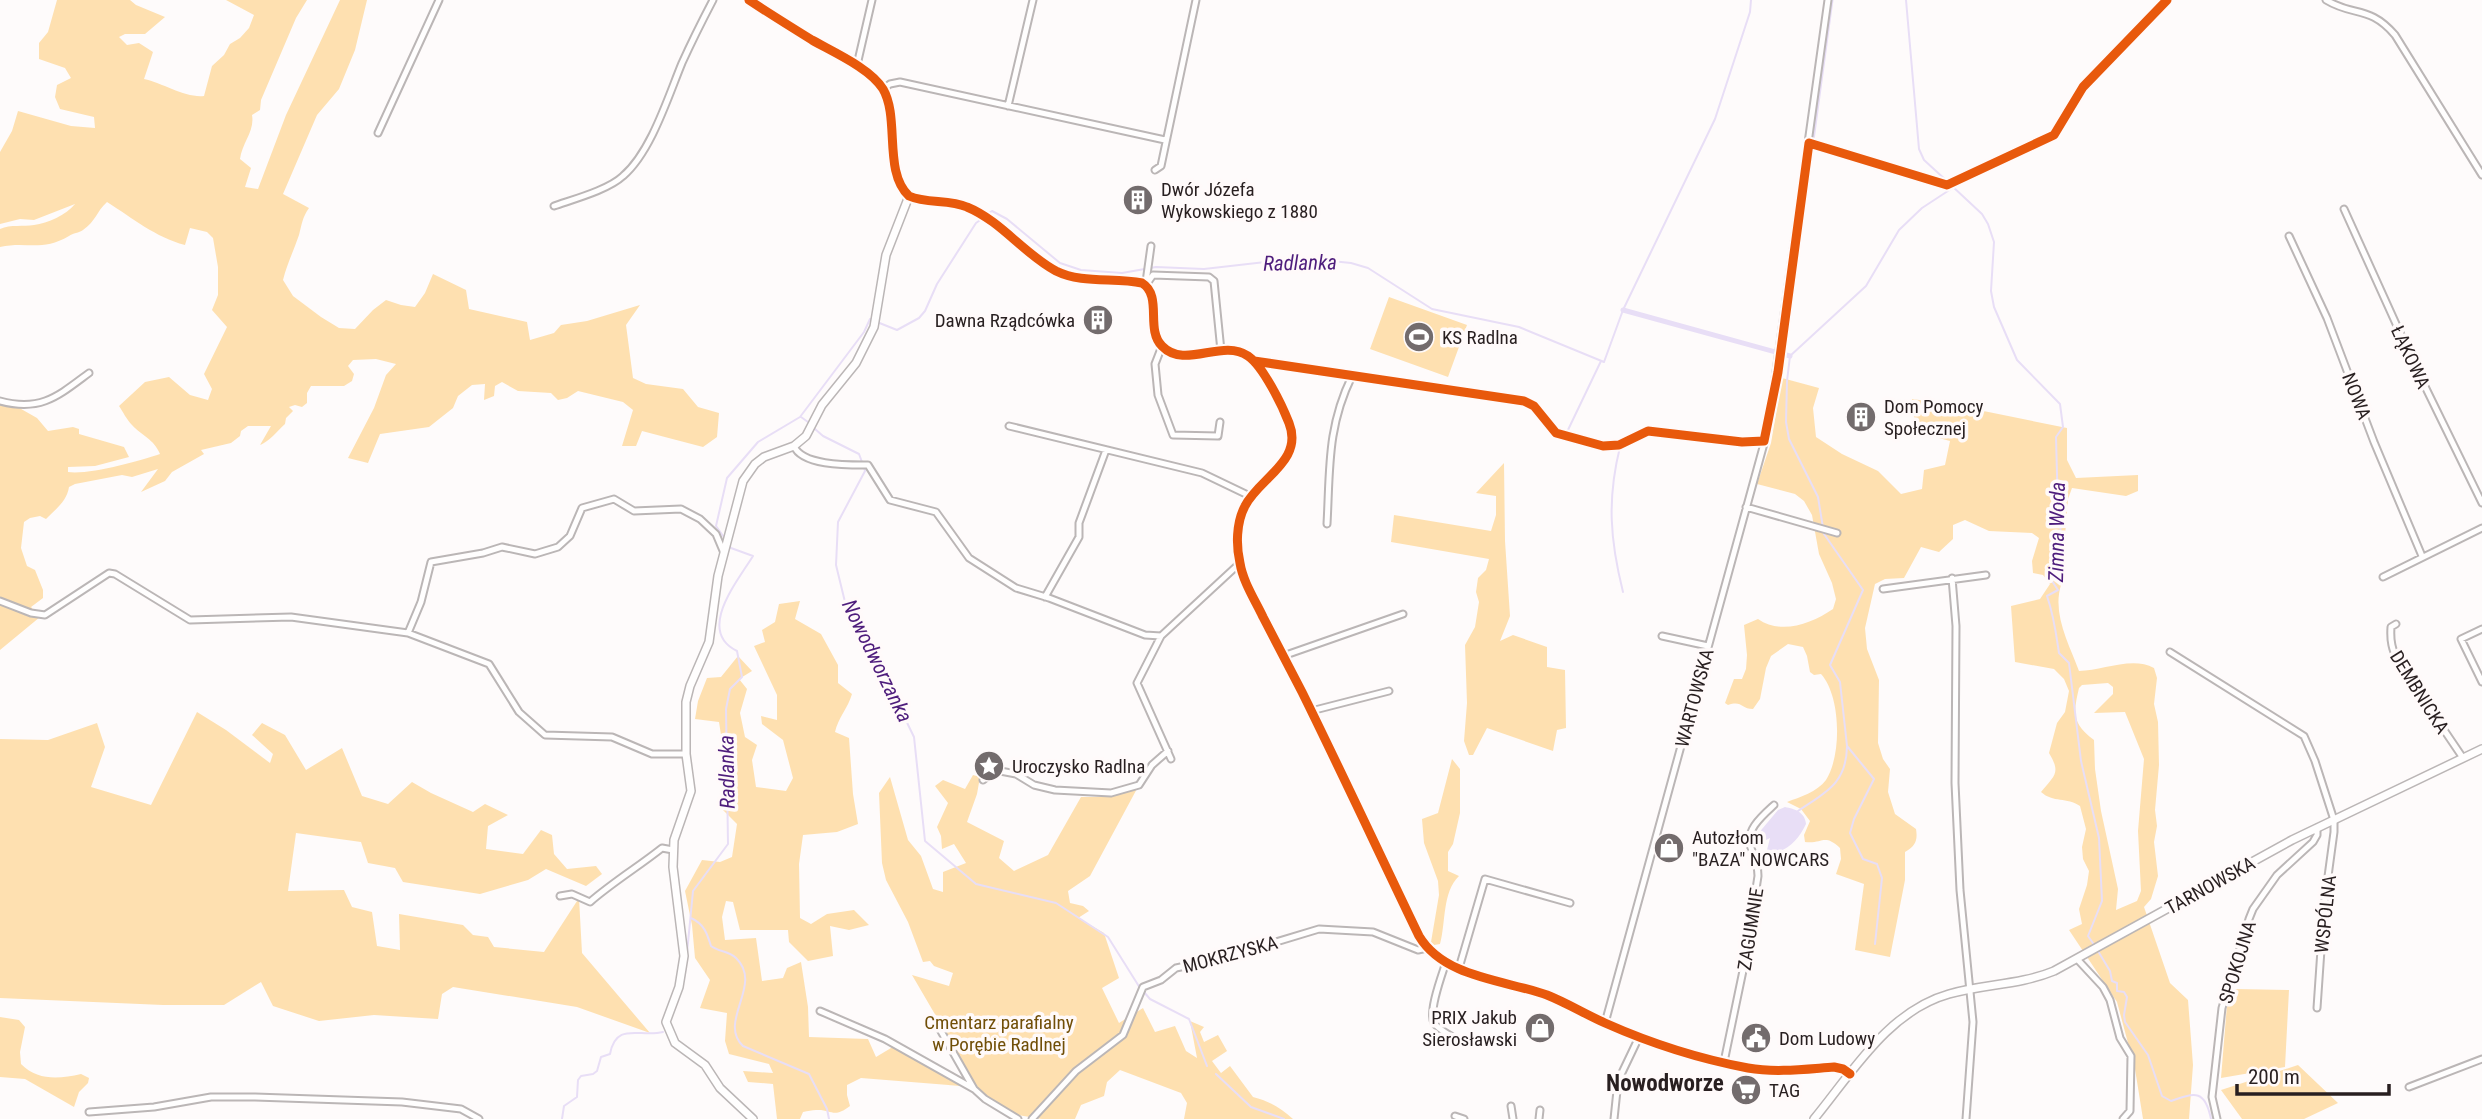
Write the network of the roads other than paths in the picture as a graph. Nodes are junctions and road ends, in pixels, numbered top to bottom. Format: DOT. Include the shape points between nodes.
graph roads {
  1 [pos="439,0"];
  2 [pos="713,0"];
  3 [pos="749,0"];
  4 [pos="872,0"];
  5 [pos="1033,0"];
  6 [pos="1196,0"];
  7 [pos="1828,0"];
  8 [pos="2167,0"];
  9 [pos="2326,0"];
  10 [pos="856,66"];
  11 [pos="883,89"];
  12 [pos="1008,106"];
  13 [pos="378,133"];
  14 [pos="1165,140"];
  15 [pos="1809,143"];
  16 [pos="1155,170"];
  17 [pos="2482,176"];
  18 [pos="908,197"];
  19 [pos="554,206"];
  20 [pos="2344,209"];
  21 [pos="2289,236"];
  22 [pos="1151,246"];
  23 [pos="1146,285"];
  24 [pos="1162,346"];
  25 [pos="1221,351"];
  26 [pos="1254,361"];
  27 [pos="89,373"];
  28 [pos="1352,376"];
  29 [pos="0,401"];
  30 [pos="1220,422"];
  31 [pos="1009,426"];
  32 [pos="1764,441"];
  33 [pos="794,446"];
  34 [pos="1106,450"];
  35 [pos="1251,497"];
  36 [pos="2482,503"];
  37 [pos="1746,507"];
  38 [pos="1327,524"];
  39 [pos="2482,528"];
  40 [pos="1837,533"];
  41 [pos="724,550"];
  42 [pos="2422,556"];
  43 [pos="1240,563"];
  44 [pos="1986,575"];
  45 [pos="2383,577"];
  46 [pos="1952,578"];
  47 [pos="1883,589"];
  48 [pos="1045,597"];
  49 [pos="0,601"];
  50 [pos="1403,614"];
  51 [pos="2396,624"];
  52 [pos="2482,629"];
  53 [pos="408,633"];
  54 [pos="1161,636"];
  55 [pos="1662,636"];
  56 [pos="1708,646"];
  57 [pos="2170,652"];
  58 [pos="1283,656"];
  59 [pos="2482,682"];
  60 [pos="1389,691"];
  61 [pos="1311,711"];
  62 [pos="2482,749"];
  63 [pos="1168,751"];
  64 [pos="686,754"];
  65 [pos="2462,758"];
  66 [pos="1171,759"];
  67 [pos="983,780"];
  68 [pos="1774,804"];
  69 [pos="2334,820"];
  70 [pos="2317,828"];
  71 [pos="673,850"];
  72 [pos="560,896"];
  73 [pos="1570,903"];
  74 [pos="1427,948"];
  75 [pos="2077,959"];
  76 [pos="1447,962"];
  77 [pos="1459,968"];
  78 [pos="1972,989"];
  79 [pos="2317,1008"];
  80 [pos="820,1011"];
  81 [pos="1605,1023"];
  82 [pos="939,1026"];
  83 [pos="1639,1037"];
  84 [pos="1457,1040"];
  85 [pos="2482,1059"];
  86 [pos="1724,1062"];
  87 [pos="1850,1074"];
  88 [pos="2409,1087"];
  89 [pos="974,1089"];
  90 [pos="1511,1106"];
  91 [pos="1540,1110"];
  92 [pos="89,1112"];
  93 [pos="1455,1116"];
  94 [pos="480,1119"];
  95 [pos="753,1119"];
  96 [pos="1018,1119"];
  97 [pos="1032,1119"];
  98 [pos="1464,1119"];
  99 [pos="1513,1119"];
  100 [pos="1539,1119"];
  101 [pos="1614,1119"];
  102 [pos="1814,1119"];
  103 [pos="1966,1119"];
  104 [pos="2123,1119"];
  105 [pos="2216,1119"];
  1 -- 13 [label="street"];
  2 -- 19 [label="street" via="632,166 611,184"];
  3 -- 10 [label="street"];
  4 -- 10 [label="street"];
  5 -- 12 [label="street"];
  6 -- 14 [label="street"];
  7 -- 15 [label="street, WARTOWSKA"];
  8 -- 15 [label="street" via="2083,88 2054,135 1947,185"];
  9 -- 17 [label="street" via="2376,17 2395,35"];
  10 -- 11 [label="street"];
  11 -- 12 [label="street" via="900,82"];
  11 -- 18 [label="street" via="897,172"];
  12 -- 14 [label="street"];
  14 -- 16 [label="street" via="1161,166"];
  15 -- 32 [label="street, WARTOWSKA" via="1778,372"];
  18 -- 23 [label="street" via="956,204 980,214 1059,272"];
  18 -- 33 [label="street" via="886,255 875,321 856,363 822,405 806,436"];
  20 -- 36 [label="street, ŁĄKOWA"];
  21 -- 42 [label="street, NOWA" via="2327,318"];
  22 -- 23 [label="street"];
  23 -- 24 [label="street"];
  23 -- 25 [label="street" via="1153,275 1214,281"];
  24 -- 25 [label="street" via="1184,355"];
  24 -- 30 [label="street" via="1155,364 1158,395 1173,435 1218,436"];
  25 -- 26 [label="street" via="1239,352"];
  26 -- 28 [label="street"];
  26 -- 35 [label="street" via="1284,411 1293,440 1286,460"];
  27 -- 29 [label="street" via="49,401 15,405"];
  28 -- 32 [label="street" via="1524,401 1556,432 1603,446 1648,432"];
  28 -- 38 [label="street" via="1336,414 1328,468"];
  31 -- 34 [label="street"];
  32 -- 37 [label="street, WARTOWSKA"];
  33 -- 41 [label="street" via="764,457 743,481"];
  33 -- 48 [label="street" via="799,454 828,464 868,465 890,500 936,512 969,558 1016,588"];
  34 -- 35 [label="street" via="1202,473"];
  34 -- 48 [label="street" via="1079,523 1079,537"];
  35 -- 43 [label="street" via="1239,526"];
  37 -- 40 [label="street"];
  37 -- 56 [label="street, WARTOWSKA"];
  39 -- 42 [label="street"];
  41 -- 53 [label="street" via="716,534 681,509 634,511 614,499 582,508 570,536 558,547 535,554 502,547 431,562"];
  41 -- 64 [label="street" via="709,642 686,702"];
  42 -- 45 [label="street"];
  43 -- 54 [label="street"];
  43 -- 58 [label="street"];
  44 -- 46 [label="street"];
  46 -- 47 [label="street"];
  46 -- 78 [label="street" via="1960,890"];
  48 -- 54 [label="street" via="1145,635"];
  49 -- 53 [label="street" via="45,615 109,573 190,620 291,617"];
  50 -- 58 [label="street"];
  51 -- 65 [label="street, DEMBNICKA" via="2391,627 2391,646 2398,662"];
  52 -- 59 [label="street" via="2461,639"];
  53 -- 64 [label="street" via="489,664 519,712 545,735 612,737 652,754"];
  54 -- 63 [label="street" via="1137,683"];
  55 -- 56 [label="street"];
  56 -- 81 [label="street, WARTOWSKA"];
  57 -- 69 [label="street" via="2304,736"];
  58 -- 61 [label="street"];
  60 -- 61 [label="street"];
  61 -- 74 [label="street"];
  62 -- 65 [label="street, TARNOWSKA"];
  63 -- 66 [label="street"];
  63 -- 67 [label="street" via="1139,785 1111,793 1055,790 995,770"];
  64 -- 71 [label="street" via="691,791"];
  65 -- 69 [label="street, TARNOWSKA"];
  68 -- 86 [label="street, ZAGUMNIE" via="1750,836 1758,876"];
  69 -- 70 [label="street, TARNOWSKA"];
  69 -- 79 [label="street, WSPÓLNA"];
  70 -- 75 [label="street, TARNOWSKA"];
  70 -- 105 [label="street, SPOKOJNA" via="2313,842 2277,875 2253,909 2222,1008 2212,1097"];
  71 -- 72 [label="street" via="662,848 590,902 572,894"];
  71 -- 95 [label="street" via="684,956 666,1022 676,1043 705,1065 720,1088"];
  73 -- 77 [label="street" via="1485,880"];
  74 -- 76 [label="street"];
  74 -- 97 [label="street, MOKRZYSKA" via="1418,950 1373,932 1319,929 1176,968 1143,987 1123,1035 1076,1071"];
  75 -- 78 [label="street, TARNOWSKA" via="2034,978"];
  75 -- 104 [label="street" via="2110,1000 2120,1038 2131,1056 2130,1111"];
  76 -- 77 [label="street"];
  76 -- 84 [label="street" via="1433,1018 1436,1026"];
  77 -- 81 [label="street" via="1544,994"];
  78 -- 87 [label="street, TARNOWSKA" via="1931,1000 1899,1020"];
  78 -- 103 [label="street"];
  80 -- 89 [label="street" via="885,1039"];
  81 -- 83 [label="street"];
  82 -- 89 [label="street"];
  83 -- 86 [label="street"];
  83 -- 101 [label="street" via="1618,1081"];
  85 -- 88 [label="street"];
  86 -- 87 [label="street" via="1772,1070 1834,1067"];
  87 -- 102 [label="street, TARNOWSKA"];
  89 -- 96 [label="street"];
  90 -- 99 [label="street"];
  91 -- 100 [label="street"];
  92 -- 94 [label="street" via="211,1097 255,1097 402,1102 461,1109"];
  93 -- 98 [label="street"];
}
